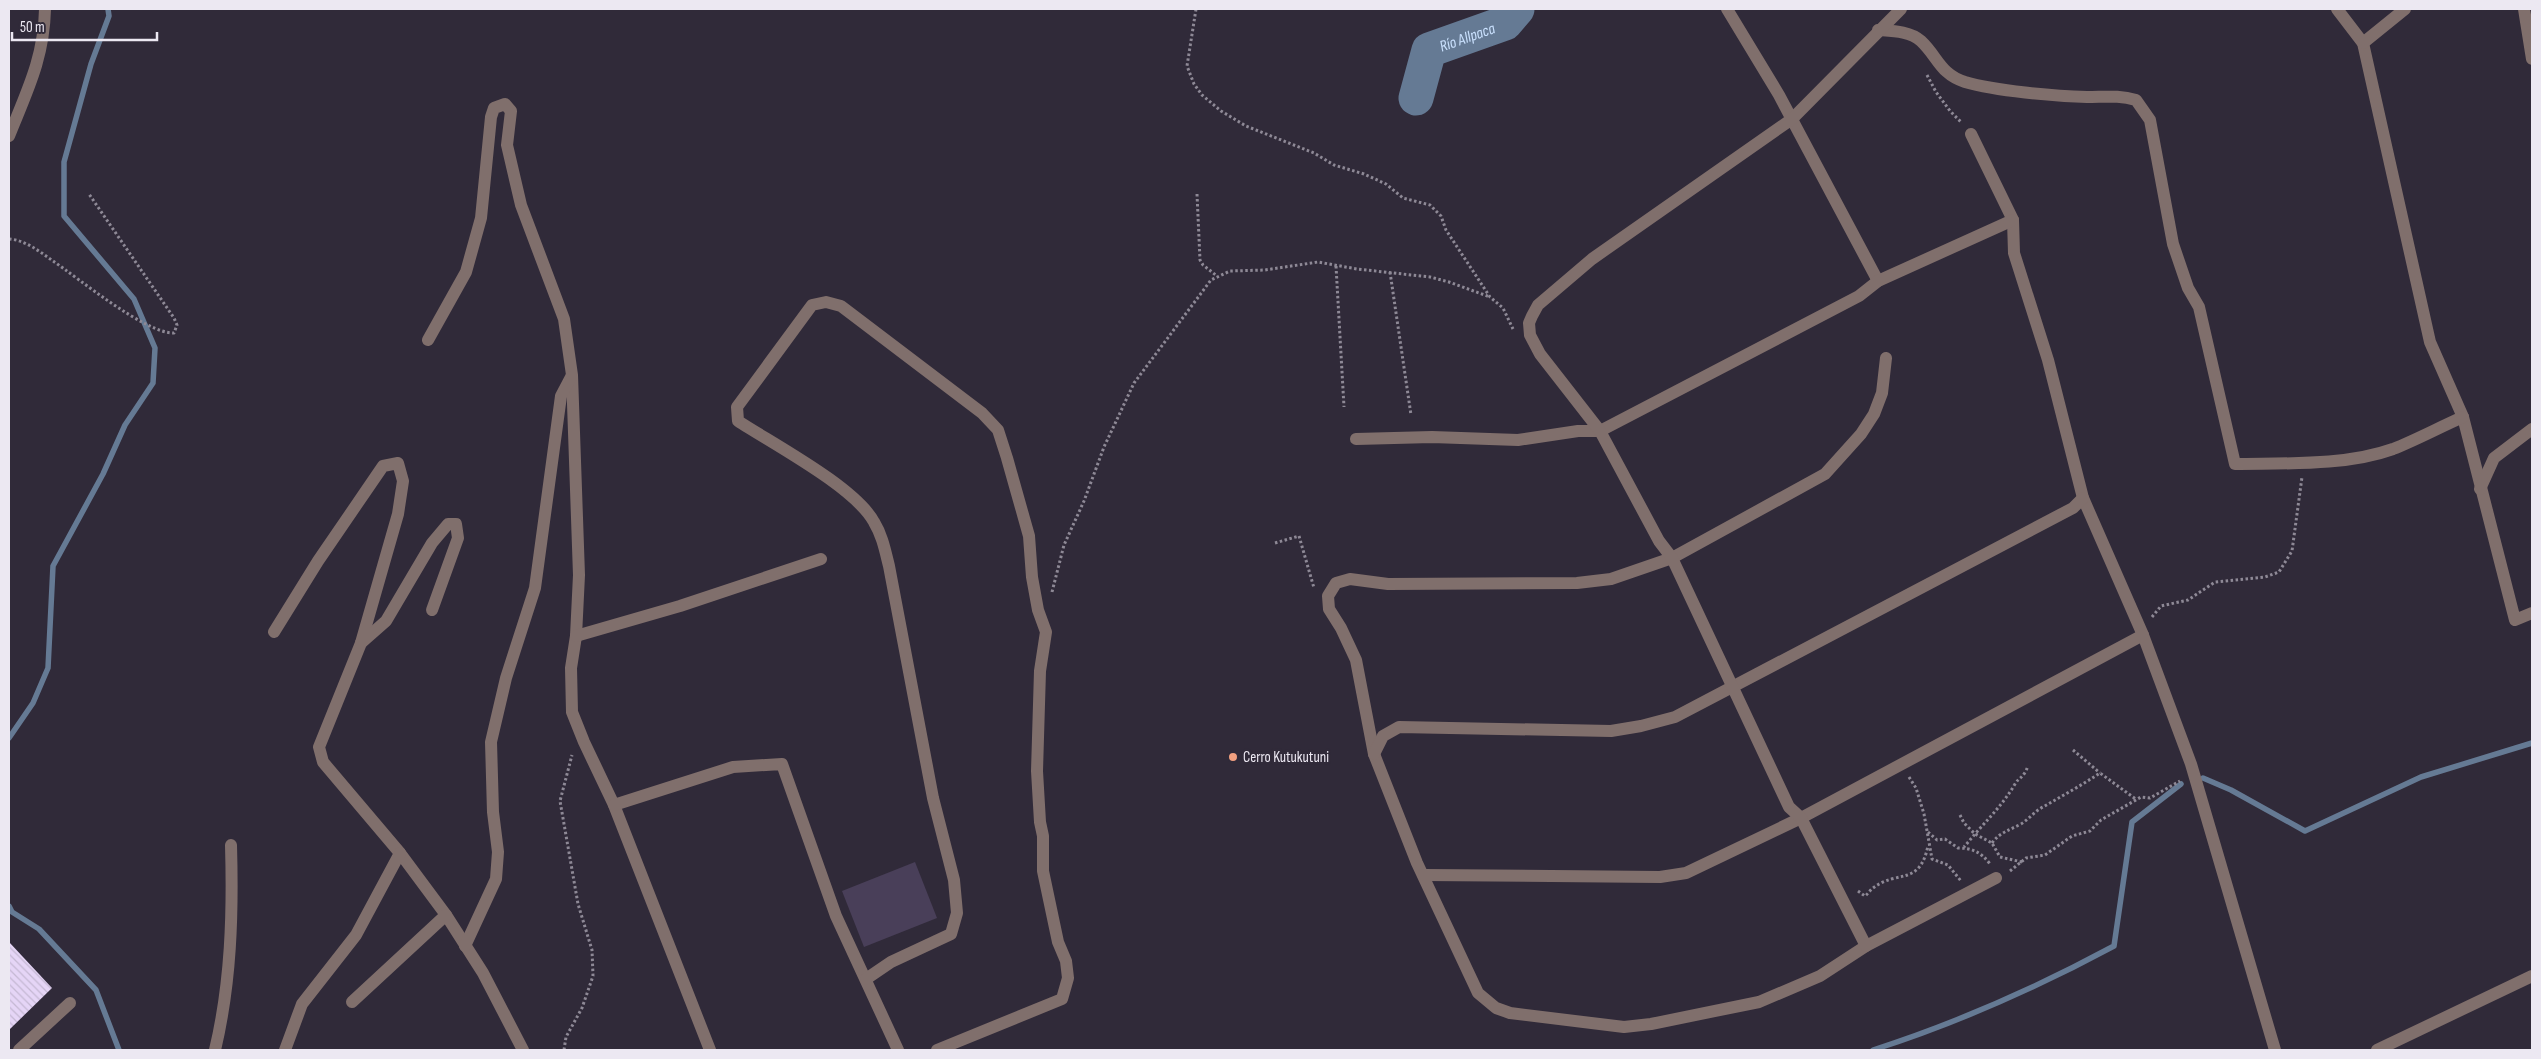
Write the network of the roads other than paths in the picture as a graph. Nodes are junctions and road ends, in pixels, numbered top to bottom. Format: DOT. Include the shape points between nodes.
graph roads {
  1 [pos="45,9"];
  2 [pos="1728,9"];
  3 [pos="1901,9"];
  4 [pos="2337,9"];
  5 [pos="2404,9"];
  6 [pos="2524,9"];
  7 [pos="1878,30"];
  8 [pos="2363,43"];
  9 [pos="2532,56"];
  10 [pos="1792,119"];
  11 [pos="1971,134"];
  12 [pos="9,136"];
  13 [pos="2013,220"];
  14 [pos="1878,281"];
  15 [pos="428,340"];
  16 [pos="1886,358"];
  17 [pos="572,375"];
  18 [pos="2463,417"];
  19 [pos="2532,429"];
  20 [pos="1600,431"];
  21 [pos="1356,439"];
  22 [pos="2480,490"];
  23 [pos="2083,498"];
  24 [pos="1672,558"];
  25 [pos="821,559"];
  26 [pos="432,610"];
  27 [pos="2532,613"];
  28 [pos="274,632"];
  29 [pos="2143,635"];
  30 [pos="576,636"];
  31 [pos="361,643"];
  32 [pos="1732,688"];
  33 [pos="1374,754"];
  34 [pos="614,805"];
  35 [pos="1801,818"];
  36 [pos="231,845"];
  37 [pos="400,853"];
  38 [pos="1424,875"];
  39 [pos="1996,878"];
  40 [pos="446,915"];
  41 [pos="465,946"];
  42 [pos="1866,946"];
  43 [pos="2532,976"];
  44 [pos="866,979"];
  45 [pos="352,1002"];
  46 [pos="70,1004"];
  47 [pos="521,1049"];
  48 [pos="19,1050"];
  49 [pos="215,1050"];
  50 [pos="285,1050"];
  51 [pos="710,1050"];
  52 [pos="898,1050"];
  53 [pos="936,1050"];
  54 [pos="2275,1050"];
  55 [pos="2377,1050"];
  1 -- 12 [label="street" via="44,36 35,74"];
  2 -- 10 [label="street"];
  3 -- 7 [label="street"];
  4 -- 8 [label="street"];
  5 -- 8 [label="street"];
  6 -- 9 [label="street"];
  7 -- 10 [label="street"];
  7 -- 18 [label="street" via="1903,32 1921,41 1943,70 1964,82 2039,93 2088,97 2120,95 2136,100 2150,120 2173,244 2188,288 2199,307 2236,464 2359,457 2392,449"];
  8 -- 18 [label="street" via="2430,342"];
  10 -- 14 [label="street"];
  10 -- 20 [label="street" via="1592,258 1538,305 1529,324 1530,335 1540,354"];
  11 -- 13 [label="street"];
  13 -- 14 [label="street"];
  13 -- 23 [label="street" via="2014,253 2048,360"];
  14 -- 20 [label="street" via="1859,296"];
  15 -- 17 [label="street" via="466,272 481,218 491,117 494,108 504,104 510,111 507,145 521,205 564,319"];
  16 -- 24 [label="street" via="1882,394 1874,414 1861,434 1825,474"];
  17 -- 30 [label="street" via="579,575"];
  17 -- 41 [label="street" via="561,396 535,588 506,678 491,742 498,852 496,879"];
  18 -- 22 [label="street"];
  19 -- 22 [label="street" via="2494,458"];
  20 -- 21 [label="street" via="1518,440"];
  20 -- 24 [label="street" via="1659,541"];
  22 -- 27 [label="street" via="2514,620"];
  23 -- 29 [label="street"];
  23 -- 32 [label="street" via="2073,508"];
  24 -- 32 [label="street"];
  24 -- 33 [label="street" via="1611,579 1577,583 1388,584 1350,579 1336,583 1328,596 1329,608 1356,660"];
  25 -- 30 [label="street" via="680,606"];
  26 -- 31 [label="street" via="458,538 456,524 448,524 432,543 386,621"];
  28 -- 31 [label="street" via="383,466 398,463 403,482 398,514"];
  29 -- 35 [label="street"];
  29 -- 54 [label="street" via="2194,774"];
  30 -- 34 [label="street" via="570,668 572,712"];
  31 -- 37 [label="street" via="319,747 323,762"];
  32 -- 33 [label="street" via="1675,717 1611,730 1399,727 1384,736"];
  32 -- 35 [label="street" via="1789,807"];
  33 -- 38 [label="street"];
  34 -- 44 [label="street" via="733,767 782,764 836,916"];
  34 -- 51 [label="street"];
  35 -- 38 [label="street" via="1686,873 1660,877"];
  35 -- 42 [label="street"];
  36 -- 49 [label="street" via="233,903 225,1008"];
  37 -- 40 [label="street"];
  37 -- 50 [label="street" via="356,935 302,1004"];
  38 -- 42 [label="street" via="1478,993 1496,1008 1510,1013 1624,1027 1670,1020 1760,1002 1820,976"];
  39 -- 42 [label="street"];
  40 -- 41 [label="street"];
  40 -- 45 [label="street"];
  41 -- 47 [label="street" via="484,973"];
  43 -- 55 [label="street"];
  44 -- 52 [label="street"];
  44 -- 53 [label="street" via="891,962 951,934 958,913 954,880 933,798 889,566 883,541 873,520 841,486 738,421 736,415 737,407 812,305 826,302 841,306 982,413 998,430 1029,536 1032,577 1046,632 1040,671 1037,771 1043,836 1041,853 1068,978 1062,999"];
  46 -- 48 [label="street"];
}
